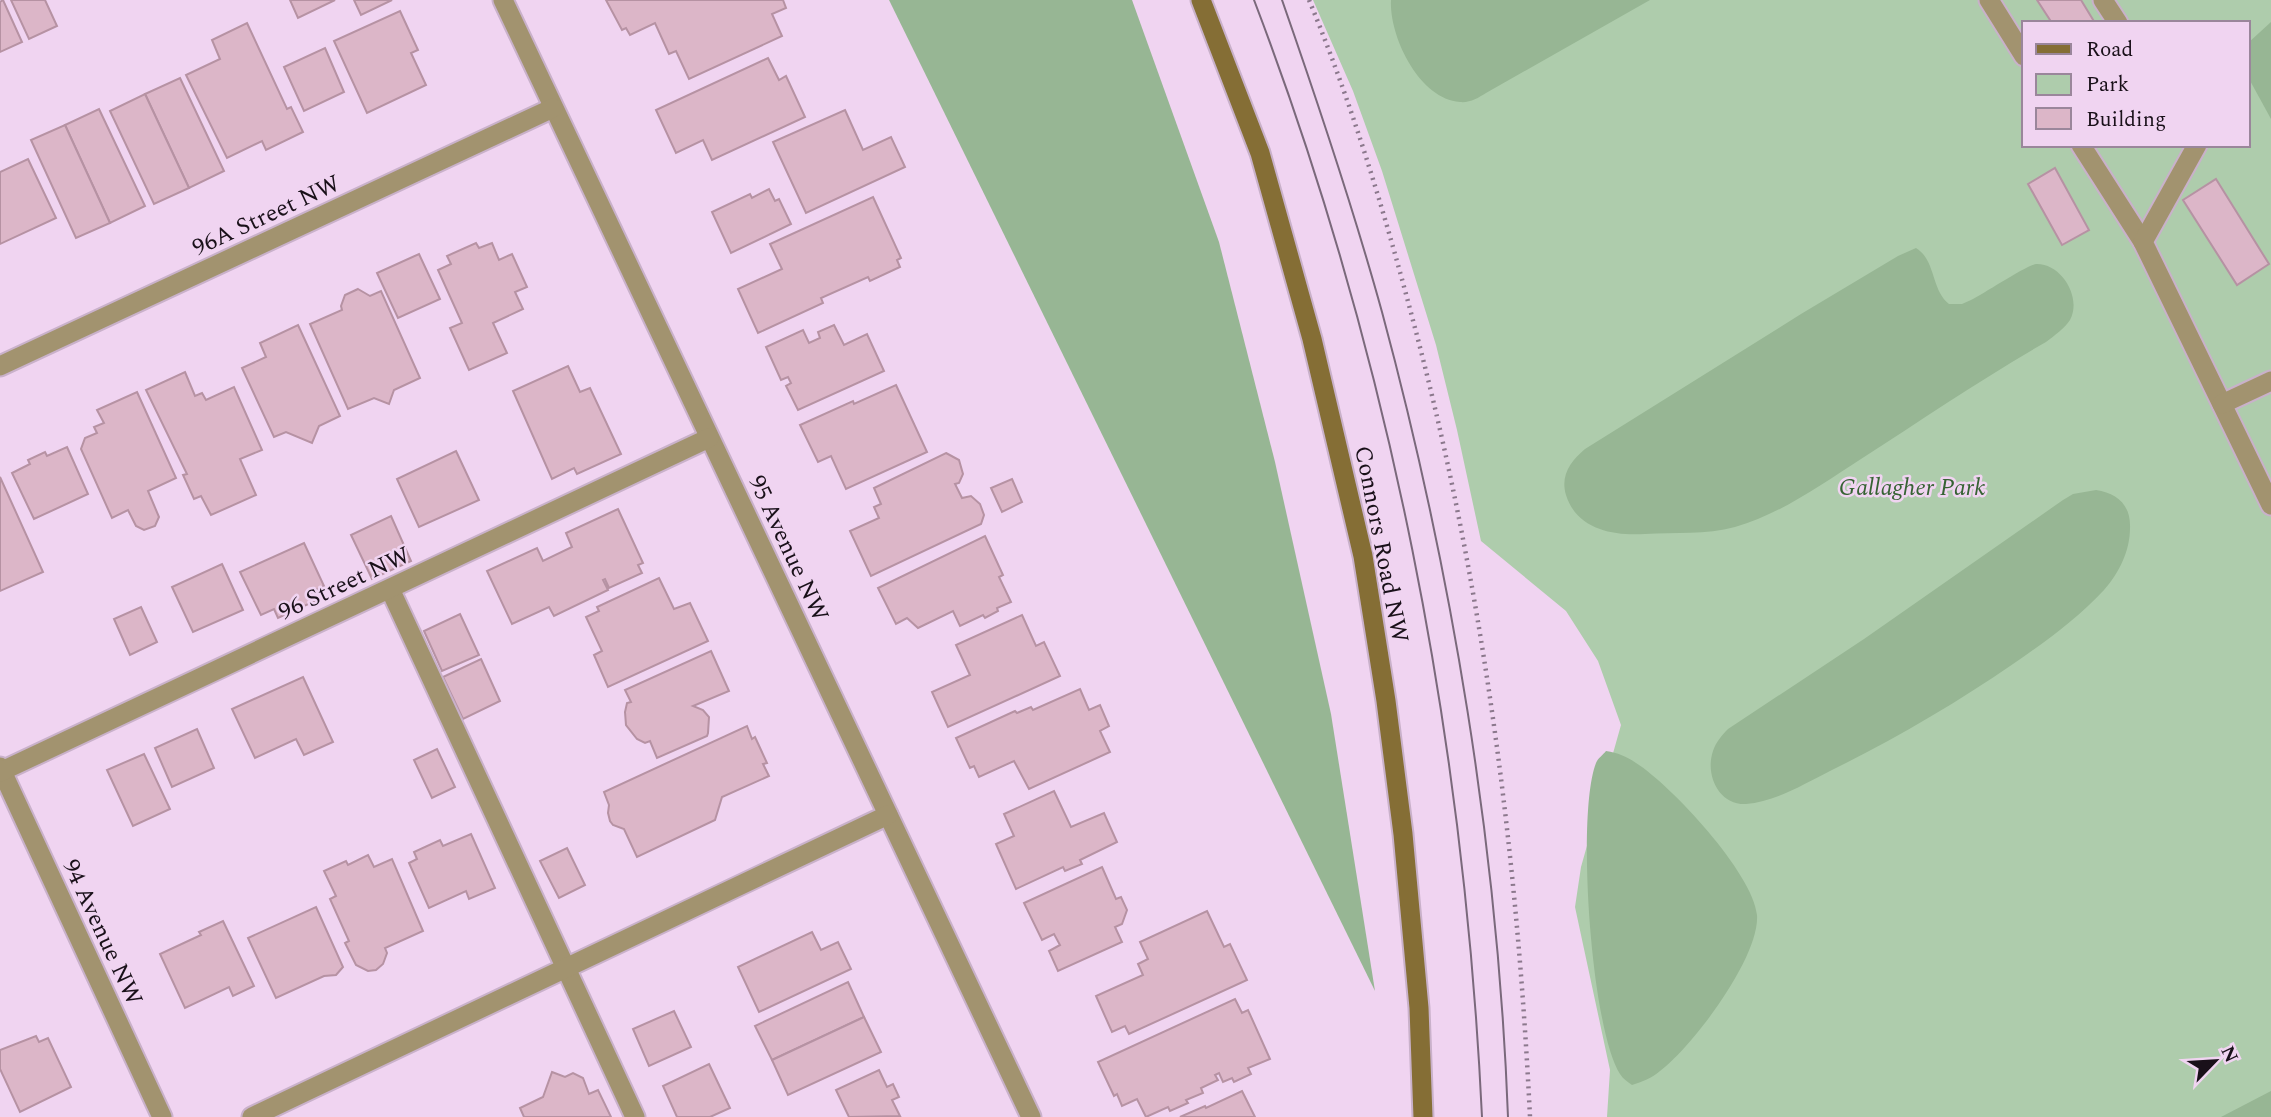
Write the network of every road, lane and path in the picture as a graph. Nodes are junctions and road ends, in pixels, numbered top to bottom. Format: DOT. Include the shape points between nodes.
graph roads {
  1 [pos="503,0"];
  2 [pos="1201,0"];
  3 [pos="1309,0"];
  4 [pos="1989,0"];
  5 [pos="2103,0"];
  6 [pos="2117,21"];
  7 [pos="2022,53"];
  8 [pos="554,108"];
  9 [pos="2082,147"];
  10 [pos="2196,147"];
  11 [pos="2143,242"];
  12 [pos="0,366"];
  13 [pos="2271,381"];
  14 [pos="2221,404"];
  15 [pos="709,438"];
  16 [pos="2271,505"];
  17 [pos="390,589"];
  18 [pos="1,770"];
  19 [pos="888,815"];
  20 [pos="566,968"];
  21 [pos="162,1117"];
  22 [pos="252,1117"];
  23 [pos="635,1117"];
  24 [pos="1031,1117"];
  25 [pos="1423,1117"];
  26 [pos="1530,1117"];
  1 -- 8 [label="street, 95 Avenue NW"];
  2 -- 25 [label="main road, Connors Road NW" via="1260,153 1312,339 1363,556 1403,834 1419,1008"];
  3 -- 26 [label="path" via="1366,153 1402,276 1452,481 1505,804 1518,919"];
  4 -- 7 [label="street"];
  5 -- 6 [label="street"];
  8 -- 12 [label="street, 96A Street NW"];
  8 -- 15 [label="street, 95 Avenue NW"];
  9 -- 11 [label="street"];
  10 -- 11 [label="street"];
  11 -- 14 [label="street"];
  13 -- 14 [label="street"];
  14 -- 16 [label="street"];
  15 -- 17 [label="street, 96 Street NW"];
  15 -- 19 [label="street, 95 Avenue NW"];
  17 -- 18 [label="street, 96 Street NW"];
  17 -- 20 [label="street"];
  18 -- 21 [label="street, 94 Avenue NW"];
  19 -- 20 [label="street"];
  19 -- 24 [label="street, 95 Avenue NW"];
  20 -- 22 [label="street"];
  20 -- 23 [label="street"];
}
